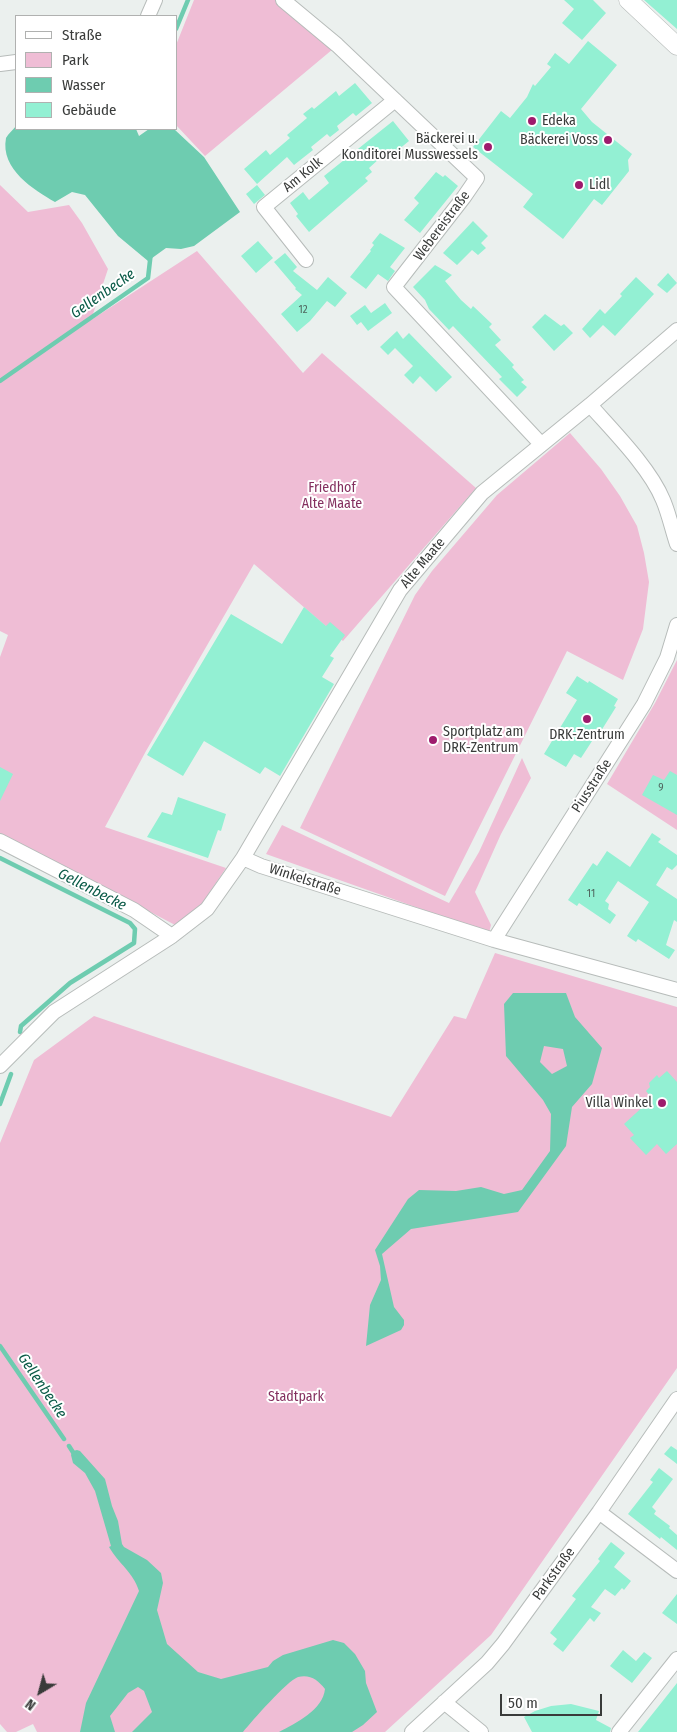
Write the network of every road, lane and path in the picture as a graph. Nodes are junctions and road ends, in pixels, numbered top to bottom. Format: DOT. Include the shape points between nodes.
graph roads {
  1 [pos="155,0"];
  2 [pos="284,0"];
  3 [pos="628,0"];
  4 [pos="148,15"];
  5 [pos="677,46"];
  6 [pos="15,62"];
  7 [pos="0,64"];
  8 [pos="395,100"];
  9 [pos="306,260"];
  10 [pos="677,330"];
  11 [pos="590,405"];
  12 [pos="540,444"];
  13 [pos="677,544"];
  14 [pos="677,625"];
  15 [pos="0,841"];
  16 [pos="243,858"];
  17 [pos="172,936"];
  18 [pos="494,940"];
  19 [pos="677,990"];
  20 [pos="0,1066"];
  21 [pos="677,1399"];
  22 [pos="599,1512"];
  23 [pos="677,1571"];
  24 [pos="677,1659"];
  25 [pos="444,1702"];
  26 [pos="412,1732"];
  27 [pos="481,1732"];
  28 [pos="619,1732"];
  1 -- 4 [label="street"];
  2 -- 8 [label="street, Webereistraße"];
  3 -- 5 [label="street"];
  6 -- 7 [label="street"];
  8 -- 9 [label="street, Am Kolk" via="264,207"];
  8 -- 12 [label="street, Webereistraße" via="477,178 394,287"];
  10 -- 11 [label="street, Alte Maate"];
  11 -- 12 [label="street, Alte Maate"];
  11 -- 13 [label="street" via="632,453 652,482 662,498"];
  12 -- 16 [label="street, Alte Maate" via="482,493 400,590"];
  14 -- 18 [label="street, Piusstraße" via="667,658 644,704"];
  15 -- 17 [label="street" via="134,910"];
  16 -- 17 [label="street" via="207,908"];
  16 -- 18 [label="street, Winkelstraße"];
  17 -- 20 [label="street" via="54,1012"];
  18 -- 19 [label="street, Winkelstraße"];
  21 -- 22 [label="street, Parkstraße"];
  22 -- 23 [label="street"];
  22 -- 25 [label="street, Parkstraße" via="503,1644"];
  24 -- 28 [label="street"];
  25 -- 26 [label="street, Parkstraße"];
  25 -- 27 [label="street"];
}
